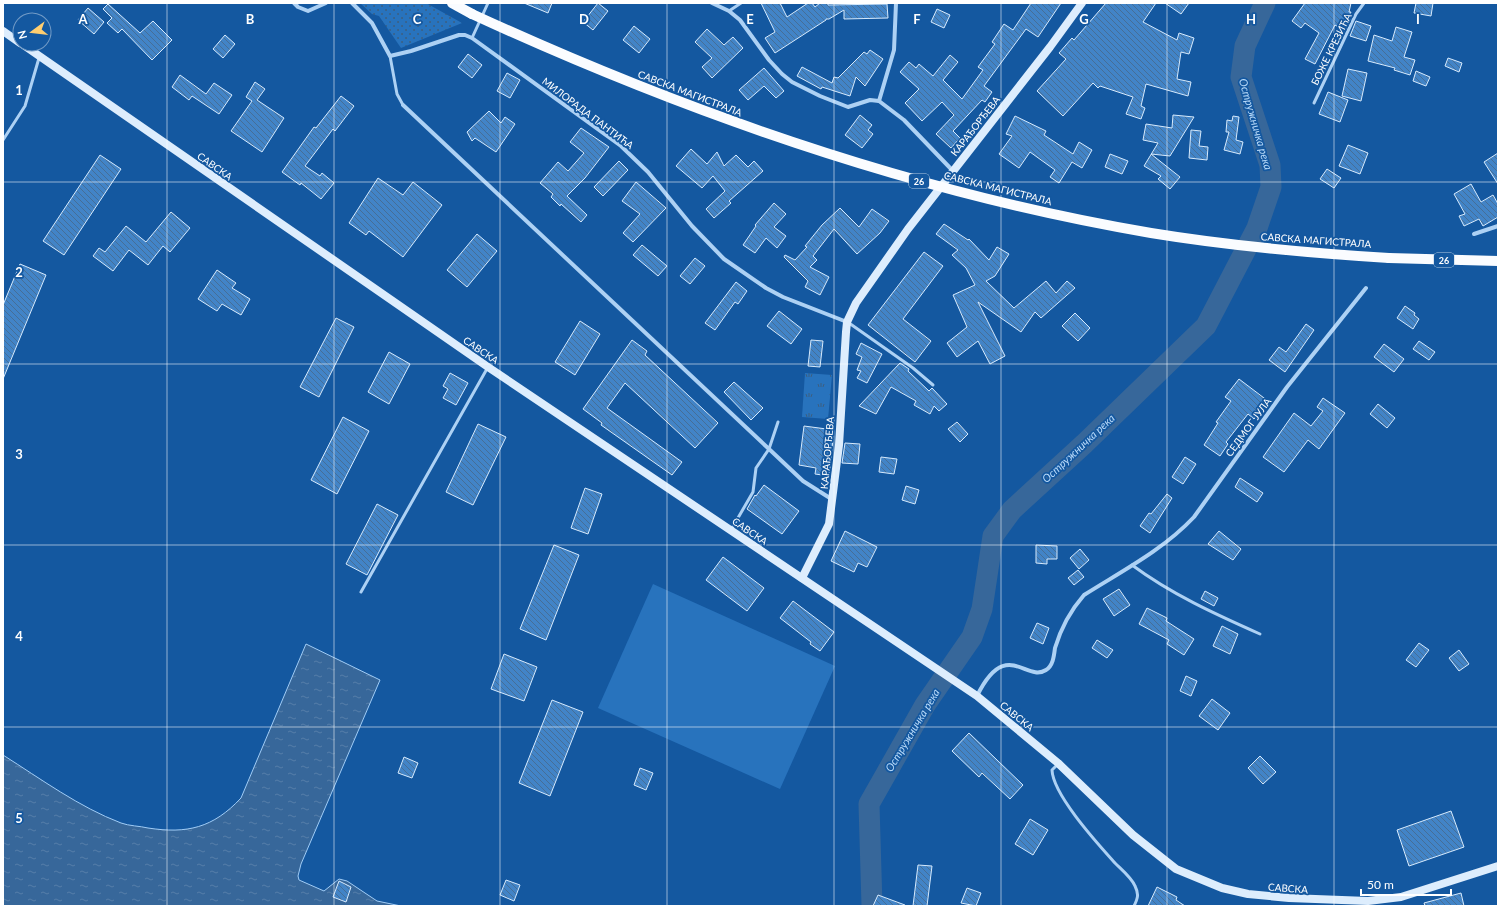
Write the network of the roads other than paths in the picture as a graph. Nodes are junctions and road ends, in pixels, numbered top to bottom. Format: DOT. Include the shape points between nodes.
graph roads {
  1 [pos="294,3"];
  2 [pos="326,3"];
  3 [pos="352,3"];
  4 [pos="452,3"];
  5 [pos="488,3"];
  6 [pos="712,3"];
  7 [pos="741,3"];
  8 [pos="896,3"];
  9 [pos="1082,3"];
  10 [pos="1364,3"];
  11 [pos="729,12"];
  12 [pos="3,31"];
  13 [pos="12,37"];
  14 [pos="472,38"];
  15 [pos="33,52"];
  16 [pos="39,56"];
  17 [pos="390,56"];
  18 [pos="880,101"];
  19 [pos="1314,102"];
  20 [pos="403,105"];
  21 [pos="3,140"];
  22 [pos="953,171"];
  23 [pos="1498,226"];
  24 [pos="1474,234"];
  25 [pos="1498,261"];
  26 [pos="1366,288"];
  27 [pos="847,322"];
  28 [pos="488,367"];
  29 [pos="932,385"];
  30 [pos="778,422"];
  31 [pos="768,449"];
  32 [pos="833,500"];
  33 [pos="731,530"];
  34 [pos="1132,565"];
  35 [pos="802,578"];
  36 [pos="361,592"];
  37 [pos="1260,634"];
  38 [pos="977,696"];
  39 [pos="1058,763"];
  40 [pos="1498,866"];
  41 [pos="1134,906"];
  1 -- 2 [label="street" via="308,11"];
  3 -- 17 [label="street" via="372,23"];
  4 -- 25 [label="main road, САВСКА МАГИСТРАЛА / 26, bridge" via="557,53 711,114 806,147 1016,205 1150,233 1254,248 1389,258"];
  5 -- 14 [label="lane"];
  6 -- 11 [label="street"];
  7 -- 11 [label="lane"];
  8 -- 18 [label="street" via="894,50"];
  9 -- 22 [label="street, КАРАЂОРЂЕВА"];
  10 -- 19 [label="lane, БОЖЕ КРЕЗИЋА" via="1356,14"];
  11 -- 18 [label="street" via="740,20 769,60 792,82 848,107 870,100"];
  12 -- 13 [label="street, САВСКА"];
  14 -- 17 [label="street" via="459,35"];
  14 -- 27 [label="street, МИЛОРАДА ПАНТИЋА" via="621,146 648,172 692,226 724,259 783,297"];
  15 -- 16 [label="street, САВСКА"];
  16 -- 21 [label="lane" via="25,106"];
  16 -- 28 [label="street, САВСКА"];
  17 -- 20 [label="lane" via="397,94"];
  18 -- 22 [label="street" via="904,120"];
  20 -- 31 [label="street"];
  22 -- 27 [label="street, КАРАЂОРЂЕВА" via="873,278"];
  23 -- 24 [label="street"];
  26 -- 34 [label="street, СЕДМОГ ЈУЛА" via="1287,387 1194,517 1182,530"];
  27 -- 29 [label="lane" via="913,368"];
  27 -- 32 [label="street, КАРАЂОРЂЕВА"];
  28 -- 33 [label="street, САВСКА"];
  28 -- 36 [label="lane"];
  30 -- 31 [label="lane"];
  31 -- 32 [label="street" via="803,481"];
  31 -- 33 [label="lane" via="756,468 753,492"];
  32 -- 35 [label="street, КАРАЂОРЂЕВА" via="830,524"];
  33 -- 35 [label="street, САВСКА"];
  34 -- 37 [label="lane" via="1164,587"];
  34 -- 38 [label="street, СЕДМОГ ЈУЛА" via="1084,595 1075,605 1060,634 1050,668 1045,672 1039,672 1017,665 1004,665 988,677"];
  35 -- 38 [label="street, САВСКА"];
  38 -- 39 [label="street, САВСКА"];
  39 -- 40 [label="street, САВСКА" via="1133,835 1176,869 1237,892 1289,898 1375,900 1401,896"];
  39 -- 41 [label="lane" via="1052,770 1052,775 1060,792 1097,844 1135,884 1138,896"];
}
